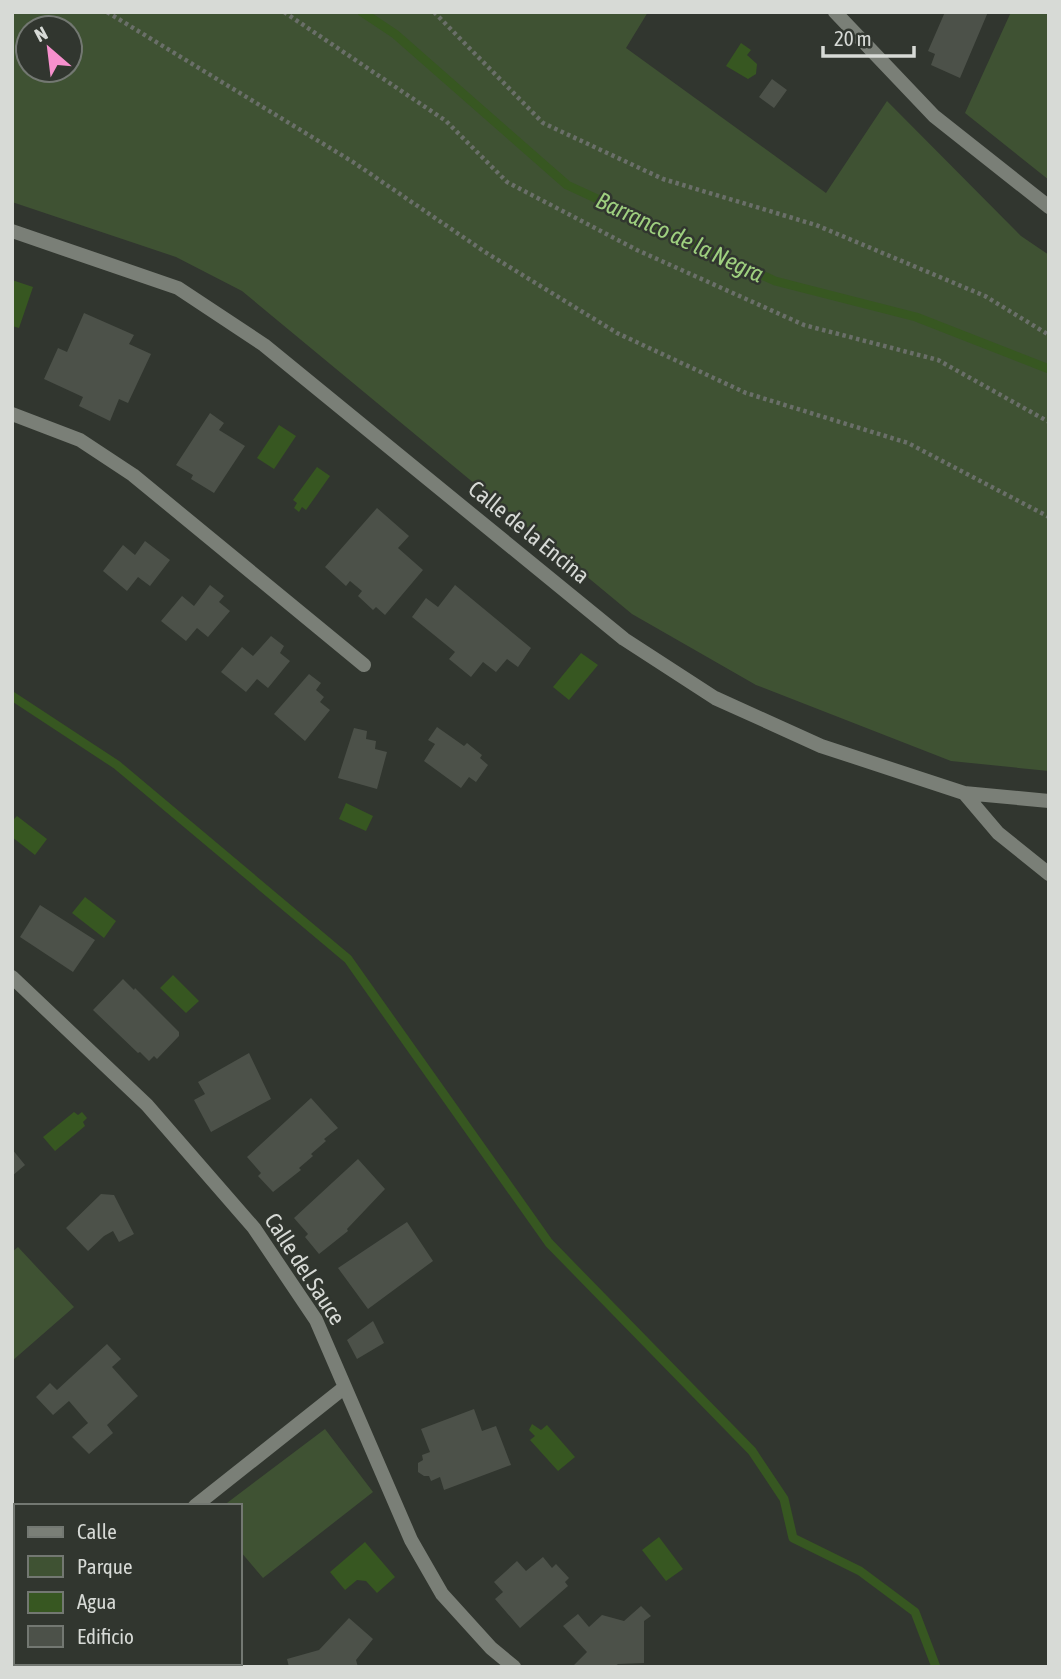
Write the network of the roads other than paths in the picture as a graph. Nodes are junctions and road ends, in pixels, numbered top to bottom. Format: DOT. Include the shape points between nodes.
graph roads {
  1 [pos="835,12"];
  2 [pos="852,12"];
  3 [pos="854,30"];
  4 [pos="1049,207"];
  5 [pos="12,231"];
  6 [pos="12,414"];
  7 [pos="365,665"];
  8 [pos="964,793"];
  9 [pos="1049,801"];
  10 [pos="1049,874"];
  11 [pos="12,977"];
  12 [pos="345,1387"];
  13 [pos="198,1504"];
  14 [pos="514,1667"];
  1 -- 3 [label="street"];
  2 -- 3 [label="street"];
  3 -- 4 [label="street" via="934,116"];
  5 -- 8 [label="street, Calle de la Encina" via="178,288 243,330 624,639 715,698 821,746"];
  6 -- 7 [label="street" via="80,440 133,475"];
  8 -- 9 [label="street, Calle de la Encina"];
  8 -- 10 [label="street" via="998,833"];
  11 -- 12 [label="street, Calle del Sauce" via="147,1105 254,1228 316,1320"];
  12 -- 13 [label="street"];
  12 -- 14 [label="street, Calle del Sauce" via="411,1540 442,1594"];
}
